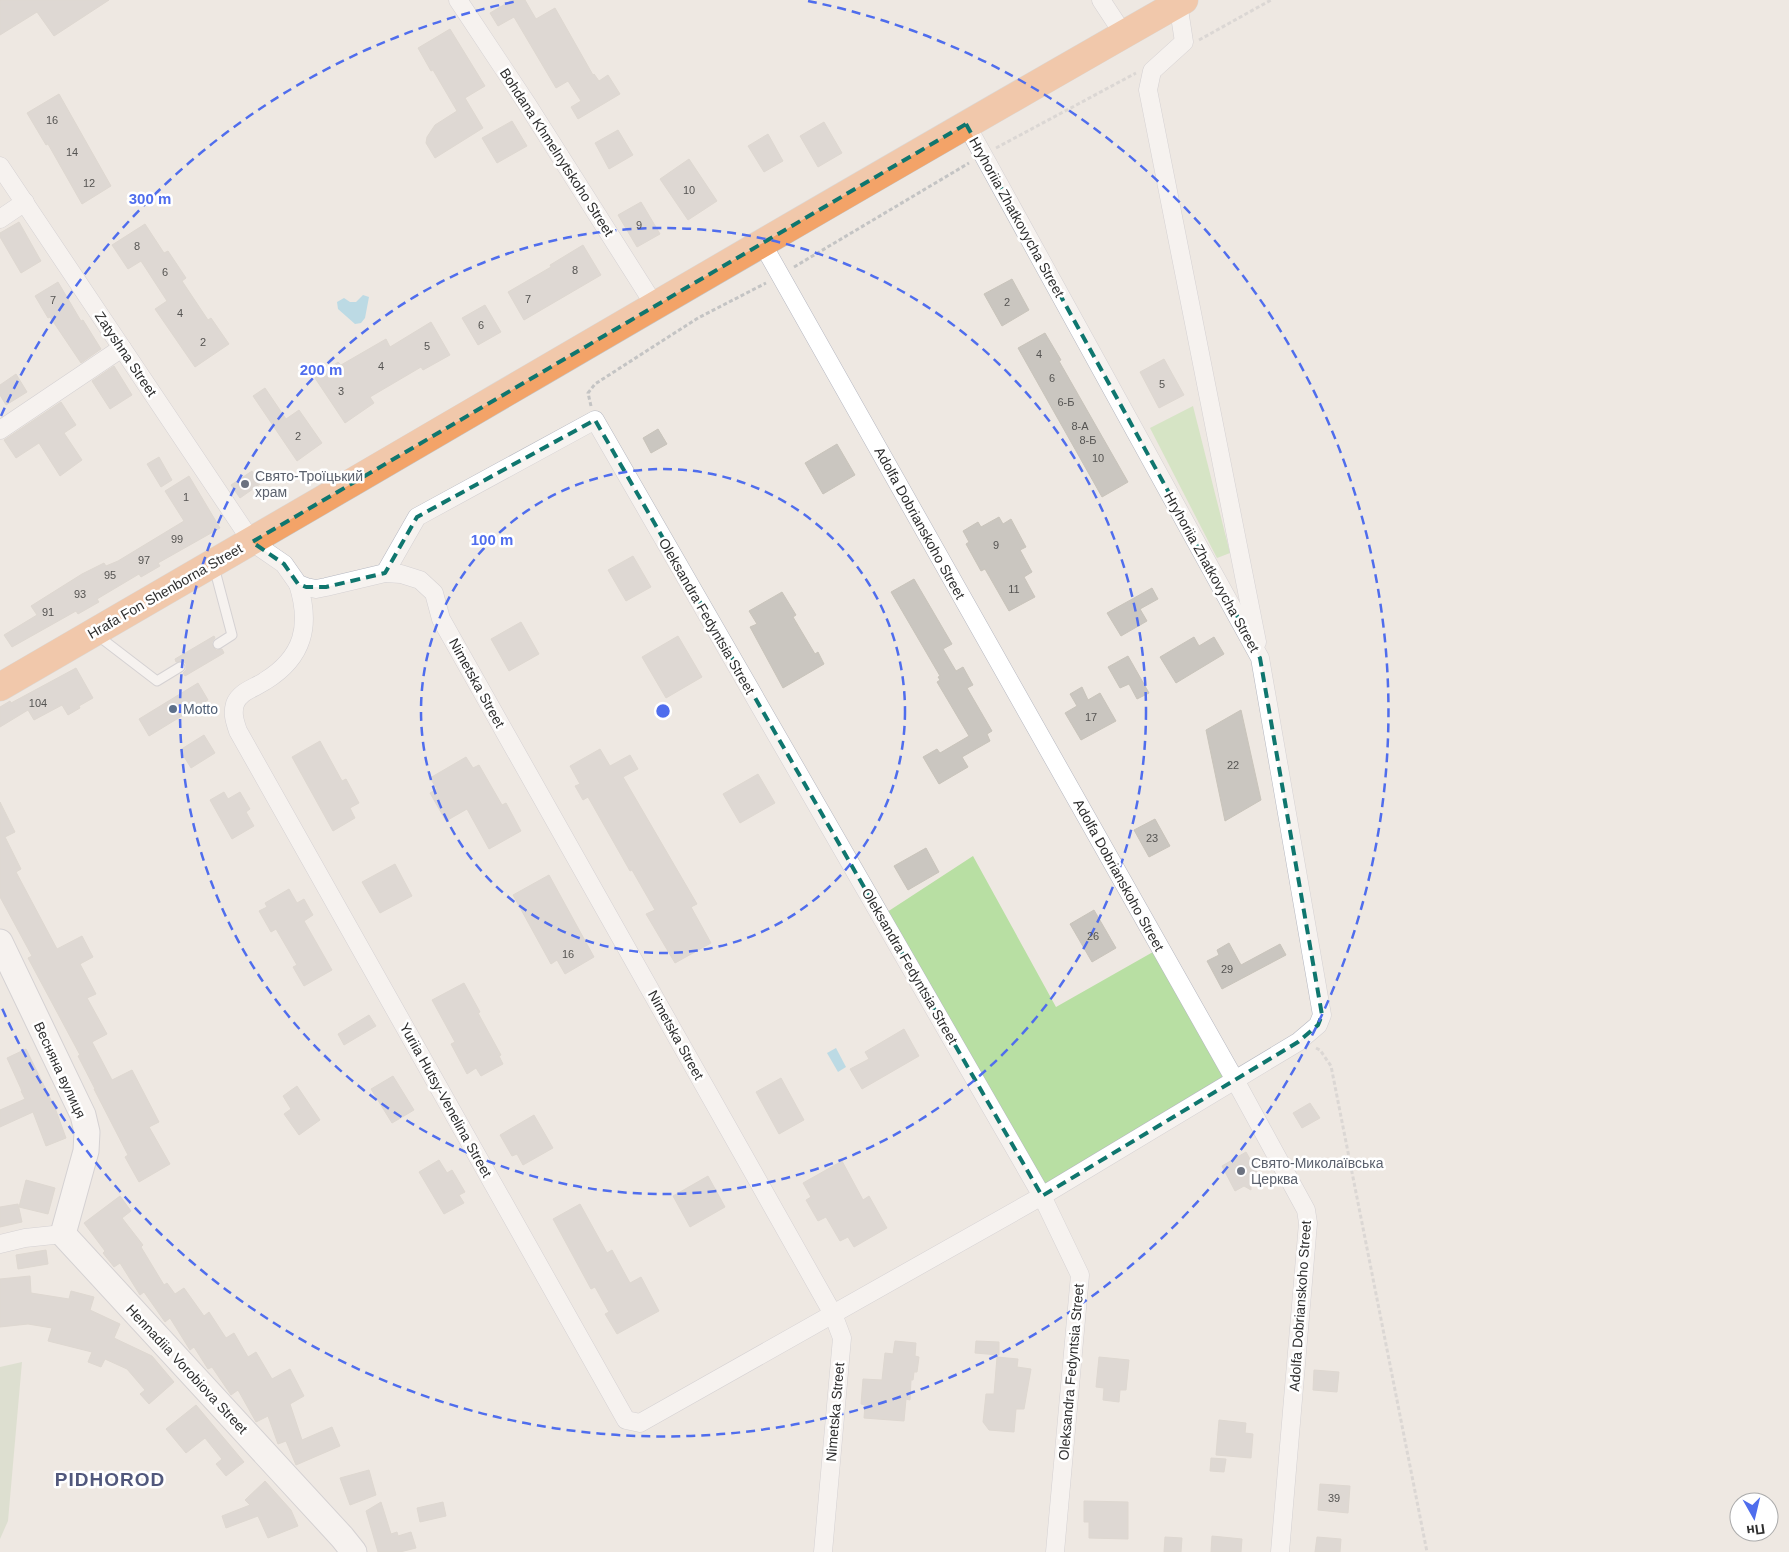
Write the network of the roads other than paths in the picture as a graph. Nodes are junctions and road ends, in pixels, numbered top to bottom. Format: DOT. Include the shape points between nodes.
graph roads {
  1 [pos="458,0"];
  2 [pos="1101,0"];
  3 [pos="1181,2"];
  4 [pos="1124,35"];
  5 [pos="966,124"];
  6 [pos="0,166"];
  7 [pos="24,202"];
  8 [pos="0,219"];
  9 [pos="762,243"];
  10 [pos="655,306"];
  11 [pos="122,348"];
  12 [pos="0,430"];
  13 [pos="252,542"];
  14 [pos="213,564"];
  15 [pos="385,573"];
  16 [pos="298,584"];
  17 [pos="93,632"];
  18 [pos="218,644"];
  19 [pos="1260,658"];
  20 [pos="180,667"];
  21 [pos="0,687"];
  22 [pos="0,942"];
  23 [pos="1235,1080"];
  24 [pos="1042,1196"];
  25 [pos="63,1234"];
  26 [pos="0,1244"];
  27 [pos="833,1314"];
  28 [pos="354,1552"];
  29 [pos="822,1552"];
  30 [pos="1055,1552"];
  31 [pos="1280,1552"];
  1 -- 10 [label="street, Bohdana Khmelnytskoho Street"];
  2 -- 4 [label="street"];
  3 -- 4 [label="highway"];
  3 -- 19 [label="street" via="1184,42 1152,71 1148,90"];
  4 -- 5 [label="highway"];
  5 -- 9 [label="highway"];
  5 -- 19 [label="street, Hryhoriia Zhatkovycha Street"];
  6 -- 7 [label="street, Zatyshna Street"];
  7 -- 8 [label="street"];
  7 -- 11 [label="street, Zatyshna Street"];
  9 -- 10 [label="highway"];
  9 -- 23 [label="street, Adolfa Dobrianskoho Street"];
  10 -- 13 [label="highway"];
  11 -- 12 [label="street"];
  11 -- 13 [label="street, Zatyshna Street"];
  13 -- 14 [label="highway, Hrafa Fon Shenborna Street"];
  13 -- 16 [label="street, Hrafa Fon Shenborna Street" via="284,564"];
  14 -- 17 [label="highway, Hrafa Fon Shenborna Street"];
  14 -- 18 [label="lane" via="232,635"];
  15 -- 16 [label="street" via="316,589"];
  15 -- 24 [label="street, Oleksandra Fedyntsia Street" via="417,517 595,420"];
  15 -- 27 [label="street, Nimetska Street" via="420,580 434,593 441,619"];
  16 -- 27 [label="street, Yuriia Hutsy-Venelina Street" via="304,602 305,626 296,651 278,672 244,692 236,704 234,718 238,731 626,1420 640,1423"];
  17 -- 20 [label="lane" via="158,681"];
  17 -- 21 [label="highway, Hrafa Fon Shenborna Street"];
  19 -- 23 [label="street, Hryhoriia Zhatkovycha Street" via="1322,1015 1318,1025 1298,1042"];
  22 -- 25 [label="street, Весняна вулиця" via="83,1115 86,1151"];
  23 -- 24 [label="street, Hryhoriia Zhatkovycha Street"];
  23 -- 31 [label="street, Adolfa Dobrianskoho Street" via="1306,1210 1308,1223"];
  24 -- 27 [label="street, Yuriia Hutsy-Venelina Street"];
  24 -- 30 [label="street, Oleksandra Fedyntsia Street" via="1080,1274"];
  25 -- 26 [label="street"];
  25 -- 28 [label="street, Hennadiia Vorobiova Street"];
  27 -- 29 [label="street, Nimetska Street" via="842,1338"];
}
